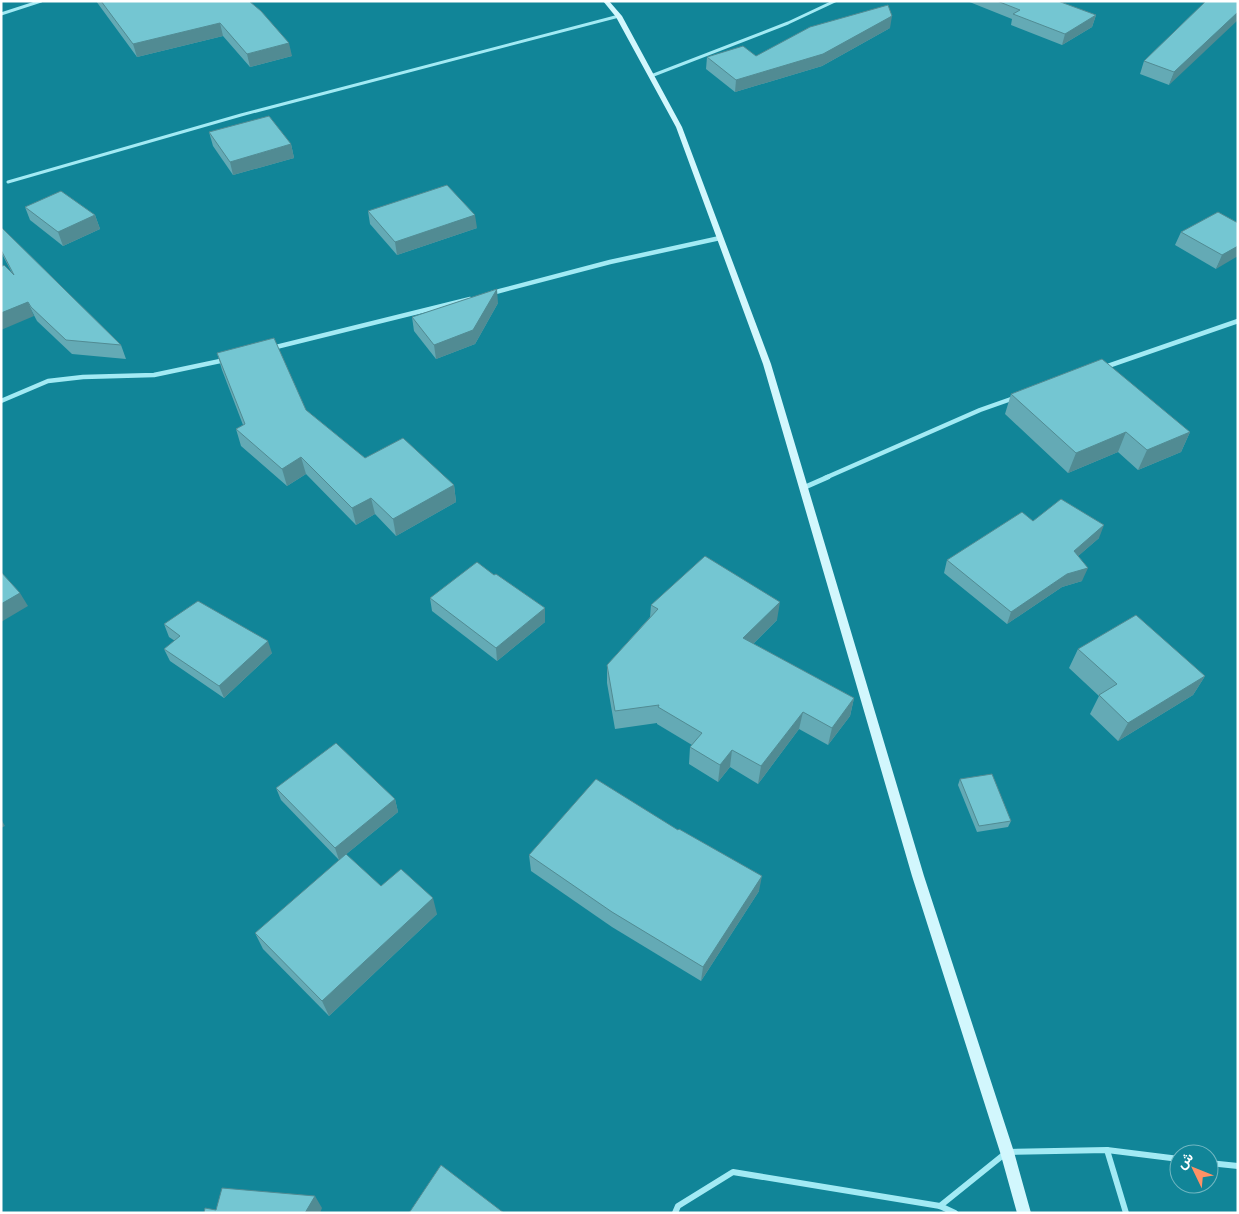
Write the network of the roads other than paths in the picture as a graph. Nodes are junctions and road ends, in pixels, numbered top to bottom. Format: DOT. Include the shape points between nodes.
graph roads {
  1 [pos="41,1"];
  2 [pos="606,1"];
  3 [pos="835,1"];
  4 [pos="1,14"];
  5 [pos="619,16"];
  6 [pos="651,76"];
  7 [pos="8,182"];
  8 [pos="720,238"];
  9 [pos="486,294"];
  10 [pos="476,297"];
  11 [pos="1238,321"];
  12 [pos="262,351"];
  13 [pos="234,358"];
  14 [pos="1102,368"];
  15 [pos="1018,397"];
  16 [pos="1,401"];
  17 [pos="803,488"];
  18 [pos="1106,1150"];
  19 [pos="1007,1152"];
  20 [pos="1169,1158"];
  21 [pos="1219,1164"];
  22 [pos="1238,1166"];
  23 [pos="940,1206"];
  24 [pos="675,1213"];
  25 [pos="955,1213"];
  26 [pos="1024,1213"];
  27 [pos="1126,1213"];
  1 -- 4 [label="street"];
  2 -- 5 [label="street"];
  3 -- 6 [label="street" via="788,23"];
  5 -- 6 [label="street"];
  5 -- 7 [label="street" via="240,115"];
  6 -- 8 [label="street" via="680,127"];
  8 -- 9 [label="street"];
  8 -- 17 [label="street" via="767,364"];
  10 -- 12 [label="street"];
  11 -- 14 [label="street"];
  13 -- 16 [label="street" via="154,374 48,381"];
  15 -- 17 [label="street" via="980,410"];
  17 -- 19 [label="street" via="918,876"];
  18 -- 19 [label="street"];
  18 -- 20 [label="street"];
  18 -- 27 [label="street"];
  19 -- 23 [label="street"];
  19 -- 26 [label="street"];
  21 -- 22 [label="street"];
  23 -- 24 [label="street" via="733,1172 678,1206"];
  23 -- 25 [label="street"];
}
